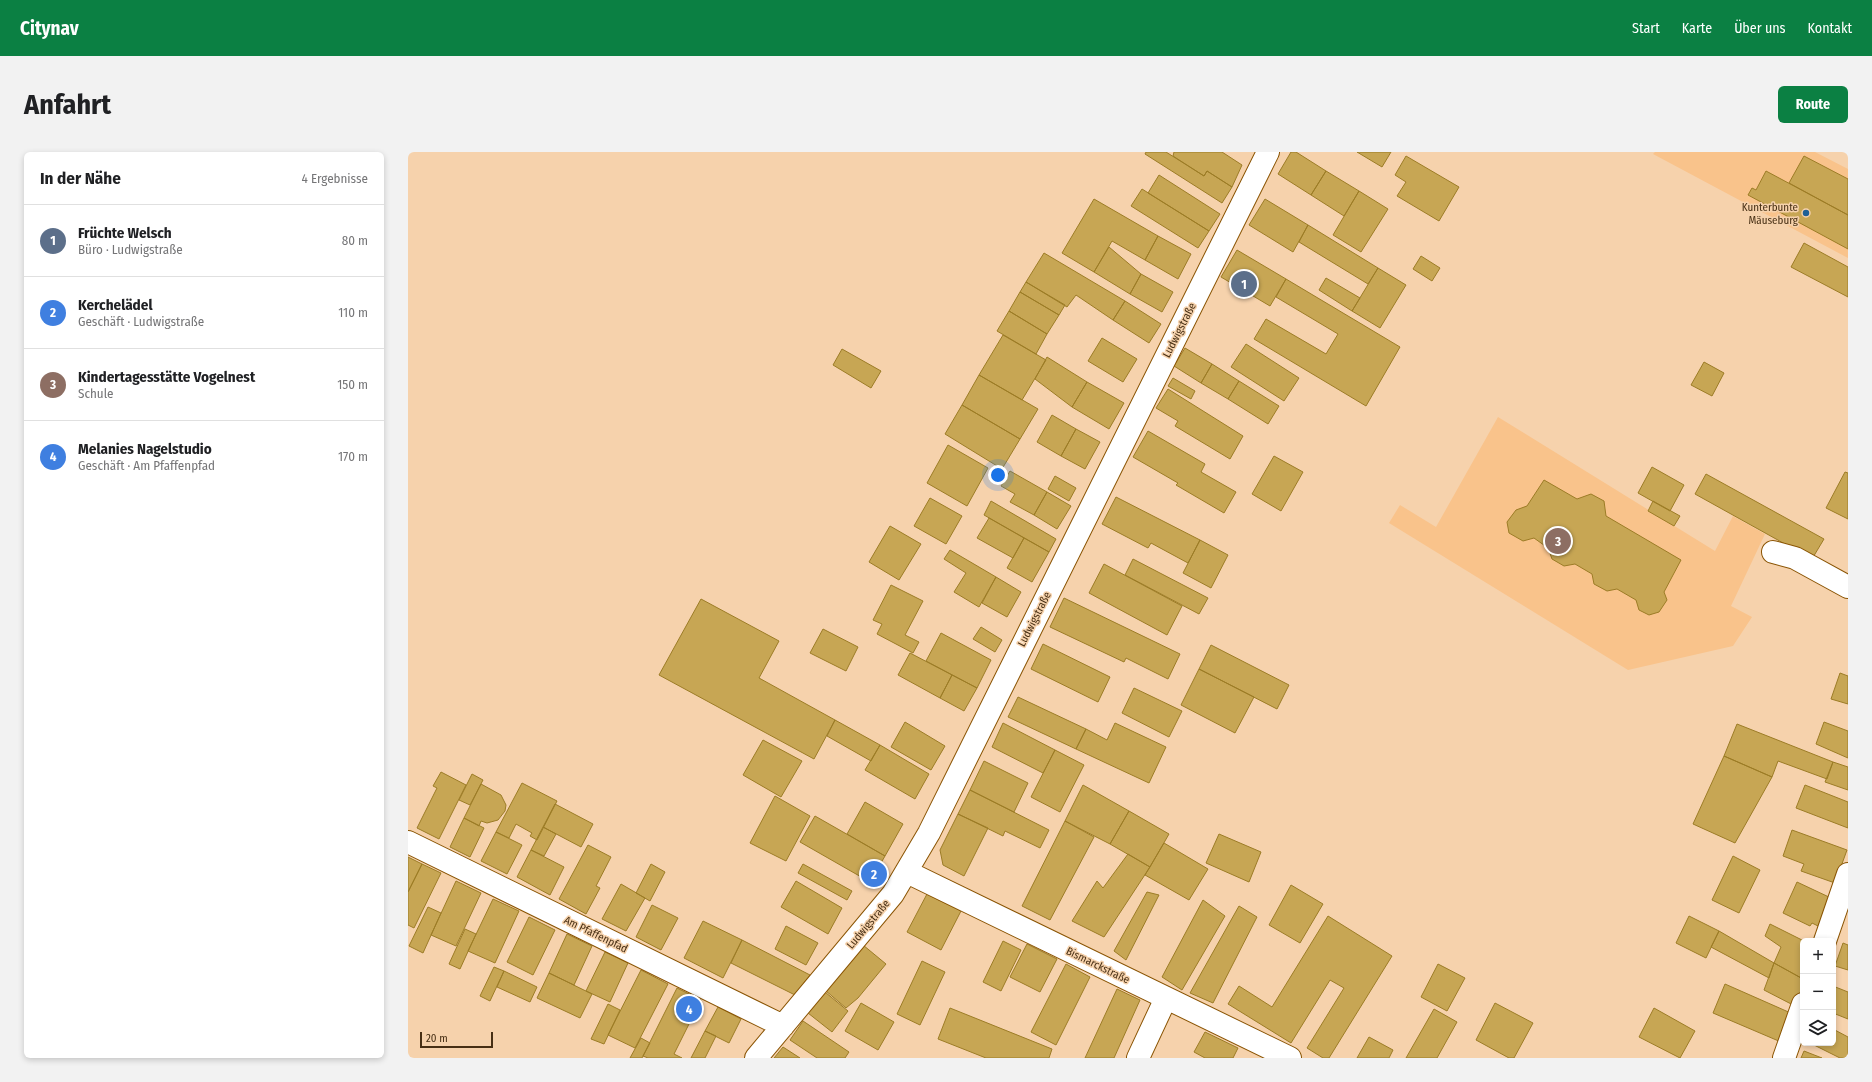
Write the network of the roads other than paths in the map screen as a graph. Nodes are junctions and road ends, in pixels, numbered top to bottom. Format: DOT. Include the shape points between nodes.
graph roads {
  1 [pos="1268,152"];
  2 [pos="1773,552"];
  3 [pos="1848,587"];
  4 [pos="408,842"];
  5 [pos="907,872"];
  6 [pos="1848,874"];
  7 [pos="1826,938"];
  8 [pos="1166,998"];
  9 [pos="1801,1010"];
  10 [pos="783,1026"];
  11 [pos="756,1058"];
  12 [pos="1138,1058"];
  13 [pos="1290,1058"];
  14 [pos="1784,1058"];
  1 -- 5 [label="street, Ludwigstraße"];
  2 -- 3 [label="street" via="1795,558"];
  4 -- 10 [label="street, Am Pfaffenpfad"];
  5 -- 8 [label="street, Bismarckstraße"];
  5 -- 10 [label="street, Ludwigstraße" via="893,894"];
  6 -- 7 [label="street"];
  8 -- 12 [label="street"];
  8 -- 13 [label="street, Bismarckstraße"];
  9 -- 14 [label="street"];
  10 -- 11 [label="street, Ludwigstraße"];
}
